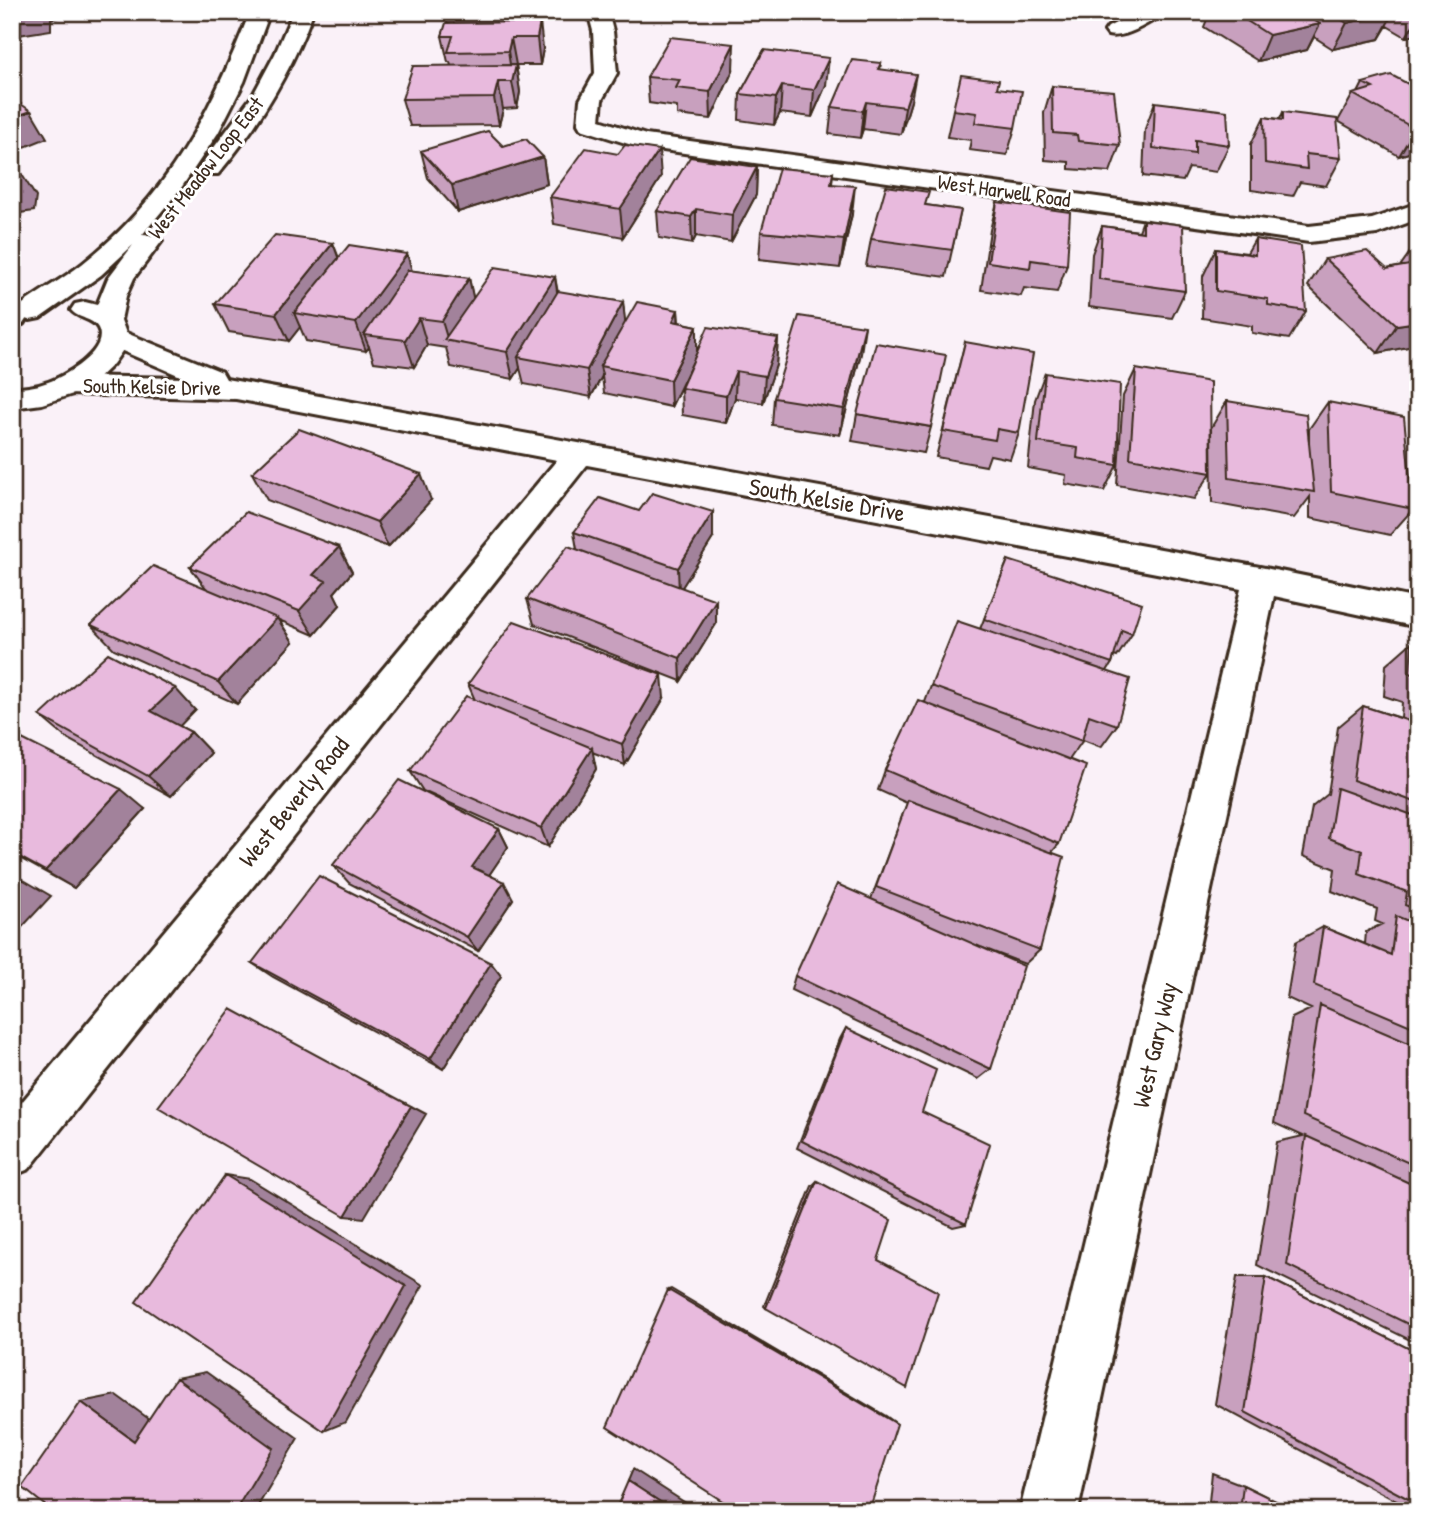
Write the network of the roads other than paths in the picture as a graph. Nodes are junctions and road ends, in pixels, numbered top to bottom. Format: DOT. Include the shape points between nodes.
graph roads {
  1 [pos="260,12"];
  2 [pos="303,12"];
  3 [pos="598,12"];
  4 [pos="1154,12"];
  5 [pos="1115,31"];
  6 [pos="1418,210"];
  7 [pos="17,316"];
  8 [pos="111,329"];
  9 [pos="68,385"];
  10 [pos="236,390"];
  11 [pos="18,401"];
  12 [pos="579,454"];
  13 [pos="1260,580"];
  14 [pos="1418,613"];
  15 [pos="12,1152"];
  16 [pos="1049,1511"];
  1 -- 7 [label="street, West Meadow Loop East" via="217,114 152,208 92,269"];
  2 -- 8 [label="street, West Meadow Loop East" via="259,101 217,161 116,283 110,300"];
  3 -- 6 [label="street, West Harwell Road" via="606,73 592,100 589,124 643,141 1309,234 1377,226"];
  4 -- 5 [label="street"];
  7 -- 8 [label="street, South Kelsie Drive" via="76,308 94,313"];
  8 -- 9 [label="street, West Meadow Loop East" via="110,349 101,362"];
  8 -- 10 [label="street, South Kelsie Drive"];
  9 -- 10 [label="street, South Kelsie Drive"];
  9 -- 11 [label="street"];
  10 -- 12 [label="street, South Kelsie Drive"];
  12 -- 13 [label="street, South Kelsie Drive"];
  12 -- 15 [label="street, West Beverly Road"];
  13 -- 14 [label="street, South Kelsie Drive"];
  13 -- 16 [label="street, West Gary Way"];
}
